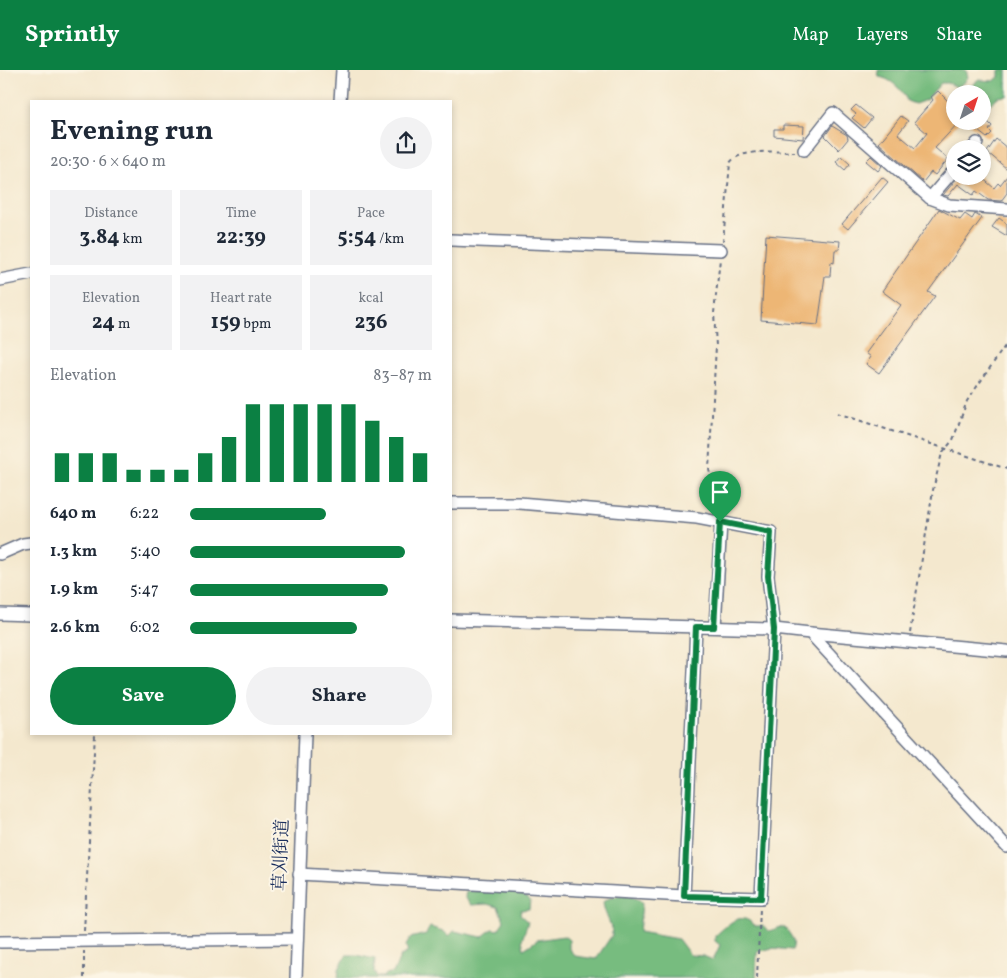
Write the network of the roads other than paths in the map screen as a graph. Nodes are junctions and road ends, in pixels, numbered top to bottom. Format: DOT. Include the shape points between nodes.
graph roads {
  1 [pos="342,70"];
  2 [pos="340,100"];
  3 [pos="804,150"];
  4 [pos="946,179"];
  5 [pos="930,198"];
  6 [pos="1007,209"];
  7 [pos="452,240"];
  8 [pos="721,250"];
  9 [pos="30,274"];
  10 [pos="0,280"];
  11 [pos="452,503"];
  12 [pos="719,522"];
  13 [pos="30,543"];
  14 [pos="0,554"];
  15 [pos="0,614"];
  16 [pos="30,615"];
  17 [pos="452,620"];
  18 [pos="696,627"];
  19 [pos="714,627"];
  20 [pos="774,629"];
  21 [pos="810,634"];
  22 [pos="1007,652"];
  23 [pos="305,735"];
  24 [pos="1007,847"];
  25 [pos="299,874"];
  26 [pos="684,896"];
  27 [pos="297,939"];
  28 [pos="0,942"];
  29 [pos="296,978"];
  1 -- 2 [label="street"];
  3 -- 5 [label="street" via="832,113"];
  4 -- 5 [label="street"];
  5 -- 6 [label="street" via="950,205"];
  7 -- 8 [label="street"];
  9 -- 10 [label="street"];
  11 -- 12 [label="street" via="519,504"];
  12 -- 19 [label="street"];
  12 -- 20 [label="street" via="771,532 768,576"];
  13 -- 14 [label="street"];
  15 -- 16 [label="street"];
  17 -- 18 [label="street"];
  18 -- 19 [label="street"];
  18 -- 26 [label="street"];
  19 -- 20 [label="street"];
  20 -- 21 [label="street"];
  20 -- 26 [label="street" via="761,898"];
  21 -- 22 [label="street"];
  21 -- 24 [label="street"];
  23 -- 25 [label="street, 草刈街道"];
  25 -- 26 [label="street"];
  25 -- 27 [label="street, 草刈街道"];
  27 -- 28 [label="street"];
  27 -- 29 [label="street, 草刈街道"];
}
